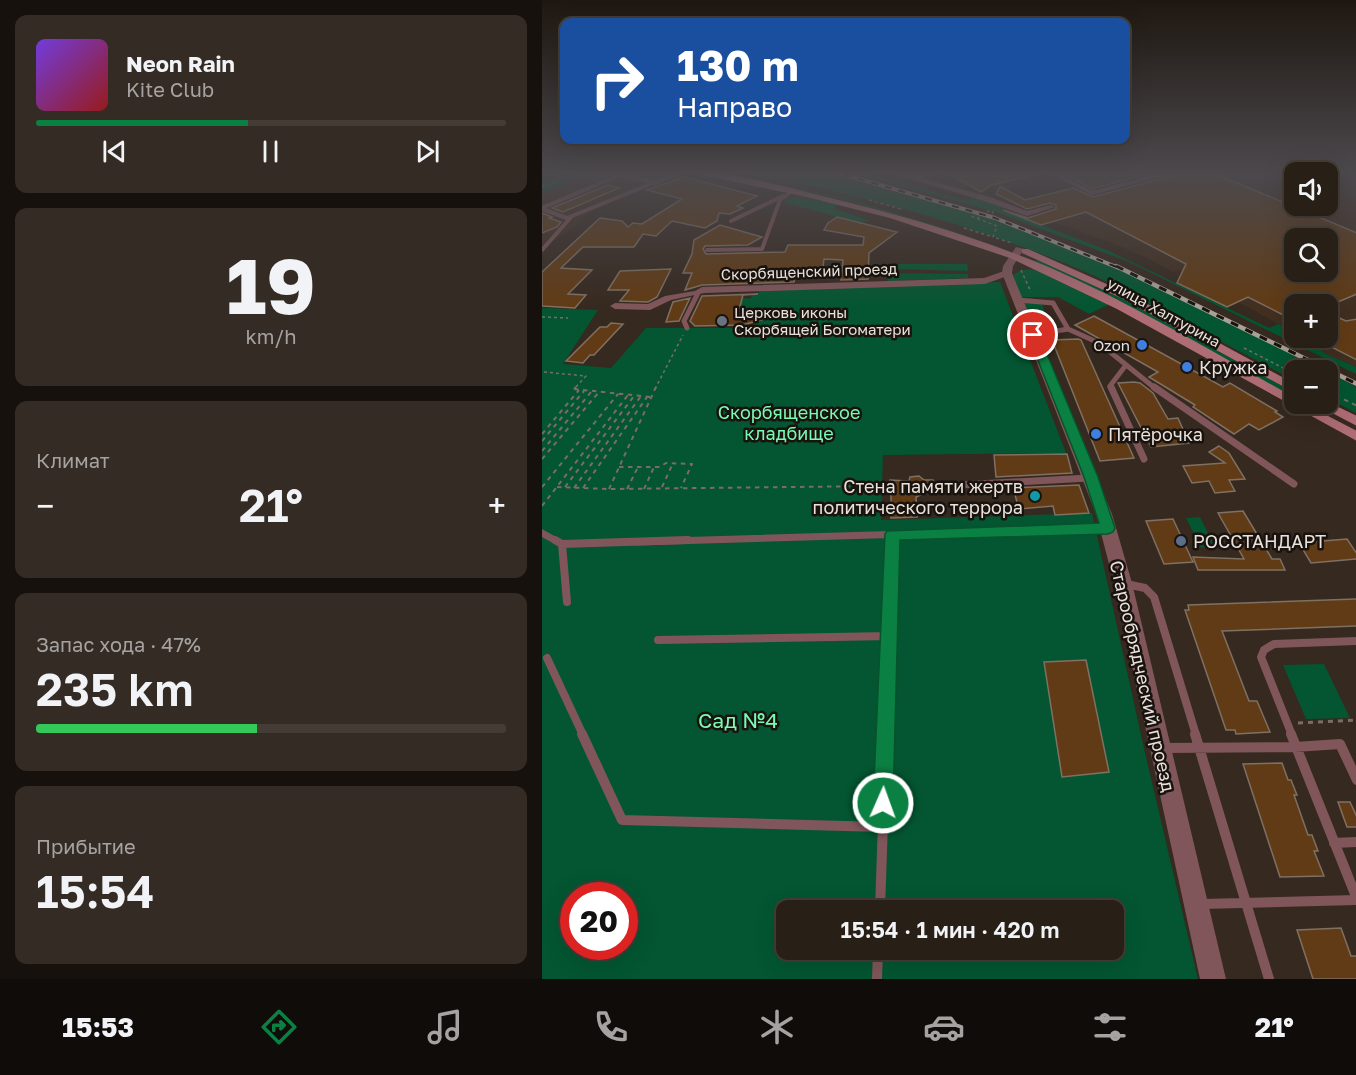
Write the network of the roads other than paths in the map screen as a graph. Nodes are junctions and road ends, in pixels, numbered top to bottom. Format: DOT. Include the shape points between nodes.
graph roads {
  1 [pos="572,216"];
  2 [pos="740,217"];
  3 [pos="774,217"];
  4 [pos="894,217"];
  5 [pos="920,217"];
  6 [pos="731,221"];
  7 [pos="542,250"];
  8 [pos="707,250"];
  9 [pos="1013,255"];
  10 [pos="698,293"];
  11 [pos="1018,300"];
  12 [pos="615,306"];
  13 [pos="687,328"];
  14 [pos="1068,328"];
  15 [pos="1033,335"];
  16 [pos="1124,363"];
  17 [pos="1284,383"];
  18 [pos="1284,397"];
  19 [pos="1338,412"];
  20 [pos="1315,414"];
  21 [pos="1356,422"];
  22 [pos="1356,437"];
  23 [pos="1144,459"];
  24 [pos="1091,477"];
  25 [pos="960,484"];
  26 [pos="1294,484"];
  27 [pos="1108,528"];
  28 [pos="542,533"];
  29 [pos="892,534"];
  30 [pos="562,543"];
  31 [pos="1123,583"];
  32 [pos="567,602"];
  33 [pos="889,636"];
  34 [pos="658,640"];
  35 [pos="1356,641"];
  36 [pos="548,658"];
  37 [pos="1199,747"];
  38 [pos="1295,747"];
  39 [pos="1161,748"];
  40 [pos="1356,780"];
  41 [pos="882,827"];
  42 [pos="1356,842"];
  43 [pos="1334,843"];
  44 [pos="1356,899"];
  45 [pos="880,900"];
  46 [pos="1246,901"];
  47 [pos="1196,905"];
  48 [pos="878,960"];
  49 [pos="877,979"];
  50 [pos="1213,979"];
  51 [pos="1269,979"];
  1 -- 7 [label="lane"];
  2 -- 6 [label="lane"];
  3 -- 8 [label="lane" via="762,249"];
  4 -- 9 [label="main road"];
  5 -- 9 [label="main road"];
  9 -- 10 [label="street, Скорбященский проезд" via="985,281"];
  9 -- 11 [label="street, Старообрядческий проезд"];
  9 -- 17 [label="main road, улица Халтурина" via="1088,277"];
  9 -- 18 [label="main road, улица Халтурина" via="1111,302"];
  10 -- 12 [label="street, Скорбященский проезд" via="668,298 650,307"];
  10 -- 13 [label="lane" via="684,321"];
  11 -- 14 [label="lane" via="1053,303"];
  11 -- 15 [label="street, Старообрядческий проезд"];
  14 -- 15 [label="lane"];
  14 -- 16 [label="lane" via="1080,330"];
  15 -- 24 [label="street, Старообрядческий проезд"];
  16 -- 23 [label="lane" via="1110,386"];
  16 -- 26 [label="lane"];
  19 -- 21 [label="main road"];
  20 -- 22 [label="main road, улица Халтурина"];
  24 -- 25 [label="lane"];
  24 -- 27 [label="street, Старообрядческий проезд"];
  27 -- 29 [label="lane"];
  27 -- 31 [label="street, Старообрядческий проезд"];
  28 -- 30 [label="lane"];
  29 -- 30 [label="lane"];
  29 -- 33 [label="lane"];
  30 -- 32 [label="lane"];
  31 -- 37 [label="lane" via="1145,588 1154,597"];
  31 -- 39 [label="street, Старообрядческий проезд"];
  33 -- 34 [label="lane"];
  33 -- 41 [label="lane"];
  35 -- 38 [label="lane" via="1274,644 1264,650 1261,657"];
  36 -- 41 [label="lane" via="622,820"];
  37 -- 38 [label="lane"];
  37 -- 39 [label="lane"];
  37 -- 46 [label="lane"];
  38 -- 40 [label="lane" via="1340,744"];
  38 -- 43 [label="lane"];
  39 -- 47 [label="street, Старообрядческий проезд"];
  41 -- 45 [label="lane"];
  42 -- 43 [label="lane"];
  43 -- 44 [label="lane"];
  44 -- 46 [label="lane"];
  46 -- 47 [label="lane"];
  46 -- 51 [label="lane"];
  47 -- 50 [label="street, Старообрядческий проезд"];
  48 -- 49 [label="lane"];
}
